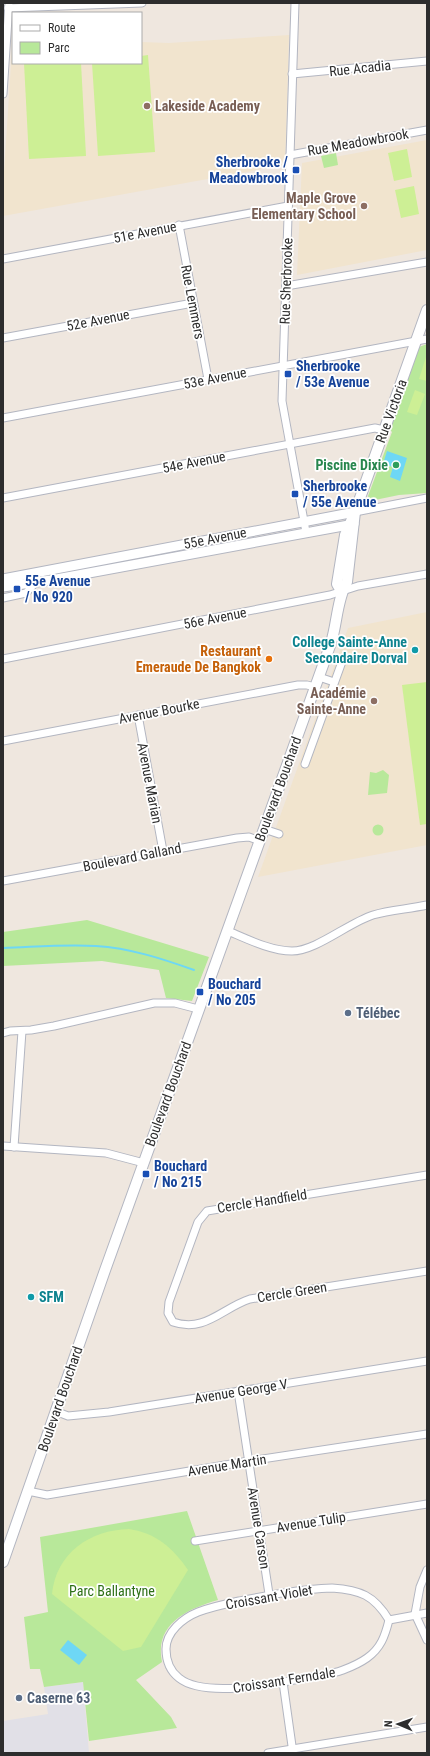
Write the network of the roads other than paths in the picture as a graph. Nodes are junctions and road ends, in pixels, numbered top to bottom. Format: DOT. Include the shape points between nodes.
graph roads {
  1 [pos="142,3"];
  2 [pos="295,3"];
  3 [pos="9,6"];
  4 [pos="427,61"];
  5 [pos="292,74"];
  6 [pos="3,94"];
  7 [pos="427,130"];
  8 [pos="290,155"];
  9 [pos="288,206"];
  10 [pos="179,225"];
  11 [pos="3,259"];
  12 [pos="427,262"];
  13 [pos="286,286"];
  14 [pos="193,303"];
  15 [pos="427,310"];
  16 [pos="3,338"];
  17 [pos="427,339"];
  18 [pos="416,340"];
  19 [pos="283,366"];
  20 [pos="208,379"];
  21 [pos="3,418"];
  22 [pos="384,430"];
  23 [pos="290,443"];
  24 [pos="3,498"];
  25 [pos="427,498"];
  26 [pos="355,512"];
  27 [pos="304,521"];
  28 [pos="352,524"];
  29 [pos="306,532"];
  30 [pos="427,574"];
  31 [pos="3,579"];
  32 [pos="36,582"];
  33 [pos="3,587"];
  34 [pos="341,591"];
  35 [pos="3,598"];
  36 [pos="336,627"];
  37 [pos="3,659"];
  38 [pos="343,659"];
  39 [pos="319,677"];
  40 [pos="334,682"];
  41 [pos="315,687"];
  42 [pos="138,716"];
  43 [pos="3,741"];
  44 [pos="305,764"];
  45 [pos="264,829"];
  46 [pos="279,834"];
  47 [pos="260,840"];
  48 [pos="163,851"];
  49 [pos="3,881"];
  50 [pos="427,906"];
  51 [pos="228,931"];
  52 [pos="198,1009"];
  53 [pos="22,1031"];
  54 [pos="3,1033"];
  55 [pos="3,1146"];
  56 [pos="14,1147"];
  57 [pos="144,1163"];
  58 [pos="427,1175"];
  59 [pos="427,1274"];
  60 [pos="168,1313"];
  61 [pos="427,1361"];
  62 [pos="238,1392"];
  63 [pos="56,1411"];
  64 [pos="427,1434"];
  65 [pos="249,1461"];
  66 [pos="28,1491"];
  67 [pos="427,1504"];
  68 [pos="259,1530"];
  69 [pos="195,1541"];
  70 [pos="3,1562"];
  71 [pos="427,1570"];
  72 [pos="269,1594"];
  73 [pos="427,1613"];
  74 [pos="415,1614"];
  75 [pos="389,1620"];
  76 [pos="427,1640"];
  77 [pos="166,1657"];
  78 [pos="283,1682"];
  79 [pos="427,1727"];
  80 [pos="293,1751"];
  81 [pos="268,1753"];
  1 -- 3 [label="street"];
  2 -- 5 [label="street, Rue Sherbrooke"];
  3 -- 6 [label="street"];
  4 -- 5 [label="street, Rue Acadia"];
  5 -- 8 [label="street, Rue Sherbrooke"];
  7 -- 8 [label="street, Rue Meadowbrook"];
  8 -- 9 [label="street, Rue Sherbrooke"];
  9 -- 10 [label="street, 51e Avenue"];
  9 -- 13 [label="street, Rue Sherbrooke"];
  10 -- 11 [label="street, 51e Avenue"];
  10 -- 14 [label="street, Rue Lemmers"];
  12 -- 13 [label="street"];
  13 -- 19 [label="street, Rue Sherbrooke"];
  14 -- 16 [label="street, 52e Avenue"];
  14 -- 20 [label="street, Rue Lemmers"];
  15 -- 18 [label="main road, Rue Victoria"];
  17 -- 18 [label="street, 53e Avenue"];
  18 -- 19 [label="street, 53e Avenue"];
  18 -- 22 [label="main road, Rue Victoria"];
  19 -- 20 [label="street, 53e Avenue"];
  19 -- 23 [label="street, Rue Sherbrooke" via="282,401"];
  20 -- 21 [label="street, 53e Avenue"];
  22 -- 23 [label="street, 54e Avenue" via="375,428"];
  22 -- 26 [label="main road, Rue Victoria"];
  23 -- 24 [label="street, 54e Avenue"];
  23 -- 27 [label="street, Rue Sherbrooke"];
  25 -- 26 [label="street, 55e Avenue"];
  26 -- 27 [label="street, 55e Avenue"];
  26 -- 28 [label="main road, Rue Victoria"];
  27 -- 29 [label="street, Rue Sherbrooke"];
  27 -- 31 [label="street, 55e Avenue"];
  28 -- 29 [label="street, 55e Avenue"];
  28 -- 34 [label="main road, Rue Victoria" via="347,582"];
  29 -- 32 [label="street, 55e Avenue"];
  30 -- 34 [label="street, 56e Avenue"];
  32 -- 33 [label="street, 55e Avenue"];
  32 -- 35 [label="street, 55e Avenue" via="26,593"];
  34 -- 36 [label="main road, Rue Victoria"];
  34 -- 37 [label="street, 56e Avenue" via="327,596"];
  36 -- 39 [label="main road, Boulevard Bouchard"];
  38 -- 40 [label="street"];
  39 -- 40 [label="street"];
  39 -- 41 [label="main road, Boulevard Bouchard"];
  40 -- 44 [label="street"];
  41 -- 42 [label="street, Avenue Bourke" via="298,685"];
  41 -- 45 [label="main road, Boulevard Bouchard"];
  42 -- 43 [label="street, Avenue Bourke"];
  42 -- 48 [label="street, Avenue Marian"];
  45 -- 46 [label="street"];
  45 -- 47 [label="main road, Boulevard Bouchard"];
  47 -- 48 [label="street, Boulevard Galland" via="244,837"];
  47 -- 51 [label="main road, Boulevard Bouchard"];
  48 -- 49 [label="street, Boulevard Galland"];
  50 -- 51 [label="street" via="373,915 322,941 293,951 261,944"];
  51 -- 52 [label="main road, Boulevard Bouchard"];
  52 -- 53 [label="street" via="175,1002 154,1003"];
  52 -- 57 [label="main road, Boulevard Bouchard"];
  53 -- 54 [label="street"];
  53 -- 56 [label="street"];
  55 -- 56 [label="street"];
  56 -- 57 [label="street" via="106,1153"];
  57 -- 63 [label="main road, Boulevard Bouchard"];
  58 -- 60 [label="street, Cercle Handfield" via="207,1211 198,1222 169,1302"];
  59 -- 60 [label="street, Cercle Green" via="250,1299 198,1324 182,1325 173,1322"];
  61 -- 62 [label="street, Avenue George V"];
  62 -- 63 [label="street, Avenue George V" via="109,1412 68,1416"];
  62 -- 65 [label="street, Avenue Carson"];
  63 -- 66 [label="main road, Boulevard Bouchard"];
  64 -- 65 [label="street, Avenue Martin"];
  65 -- 66 [label="street, Avenue Martin" via="44,1495"];
  65 -- 68 [label="street, Avenue Carson"];
  66 -- 70 [label="main road, Boulevard Bouchard"];
  67 -- 68 [label="street, Avenue Tulip"];
  68 -- 69 [label="street, Avenue Tulip"];
  68 -- 72 [label="street, Avenue Carson"];
  71 -- 74 [label="street" via="420,1587"];
  72 -- 75 [label="street, Croissant Violet" via="311,1589 362,1593 375,1600"];
  72 -- 77 [label="street, Croissant Violet" via="196,1612 174,1628 166,1646"];
  73 -- 74 [label="street"];
  74 -- 75 [label="street"];
  74 -- 76 [label="street"];
  75 -- 78 [label="street, Croissant Ferndale" via="385,1636 378,1648 367,1658 342,1671"];
  77 -- 78 [label="street, Croissant Ferndale" via="171,1670 180,1678 203,1687 232,1688"];
  78 -- 80 [label="street"];
  79 -- 80 [label="street"];
  80 -- 81 [label="street"];
}
